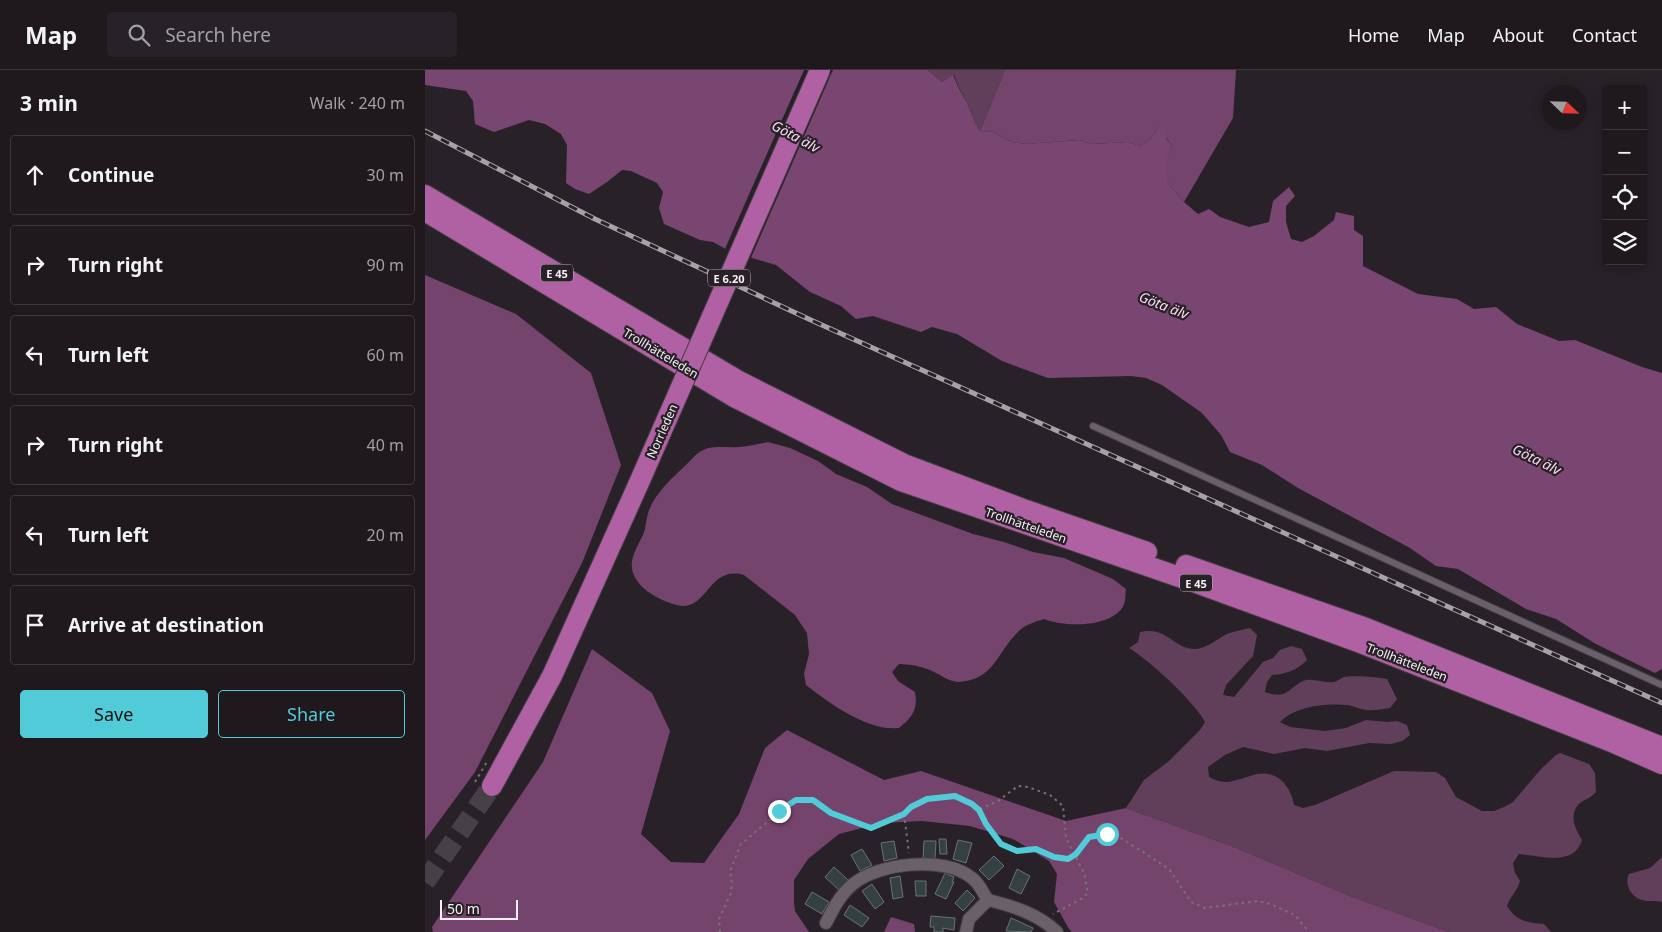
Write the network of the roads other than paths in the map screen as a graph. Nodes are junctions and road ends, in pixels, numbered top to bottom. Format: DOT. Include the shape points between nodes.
graph roads {
  1 [pos="820,70"];
  2 [pos="425,195"];
  3 [pos="425,211"];
  4 [pos="1093,426"];
  5 [pos="1662,685"];
  6 [pos="1662,747"];
  7 [pos="1662,764"];
  8 [pos="492,786"];
  9 [pos="988,900"];
  10 [pos="826,923"];
  11 [pos="1051,930"];
  12 [pos="966,932"];
  1 -- 8 [label="highway, Norrleden / E 6.20, bridge" via="552,676"];
  2 -- 6 [label="highway, Trollhätteleden / E 45" via="739,381 904,464 1026,510 1366,628"];
  3 -- 7 [label="highway, Trollhätteleden / E 45" via="734,397 901,481 1358,642"];
  4 -- 5 [label="lane"];
  9 -- 10 [label="street" via="973,878 955,869 934,864 910,866 873,872 852,885 835,903"];
  9 -- 11 [label="street" via="1018,908"];
  9 -- 12 [label="street" via="969,919"];
}
